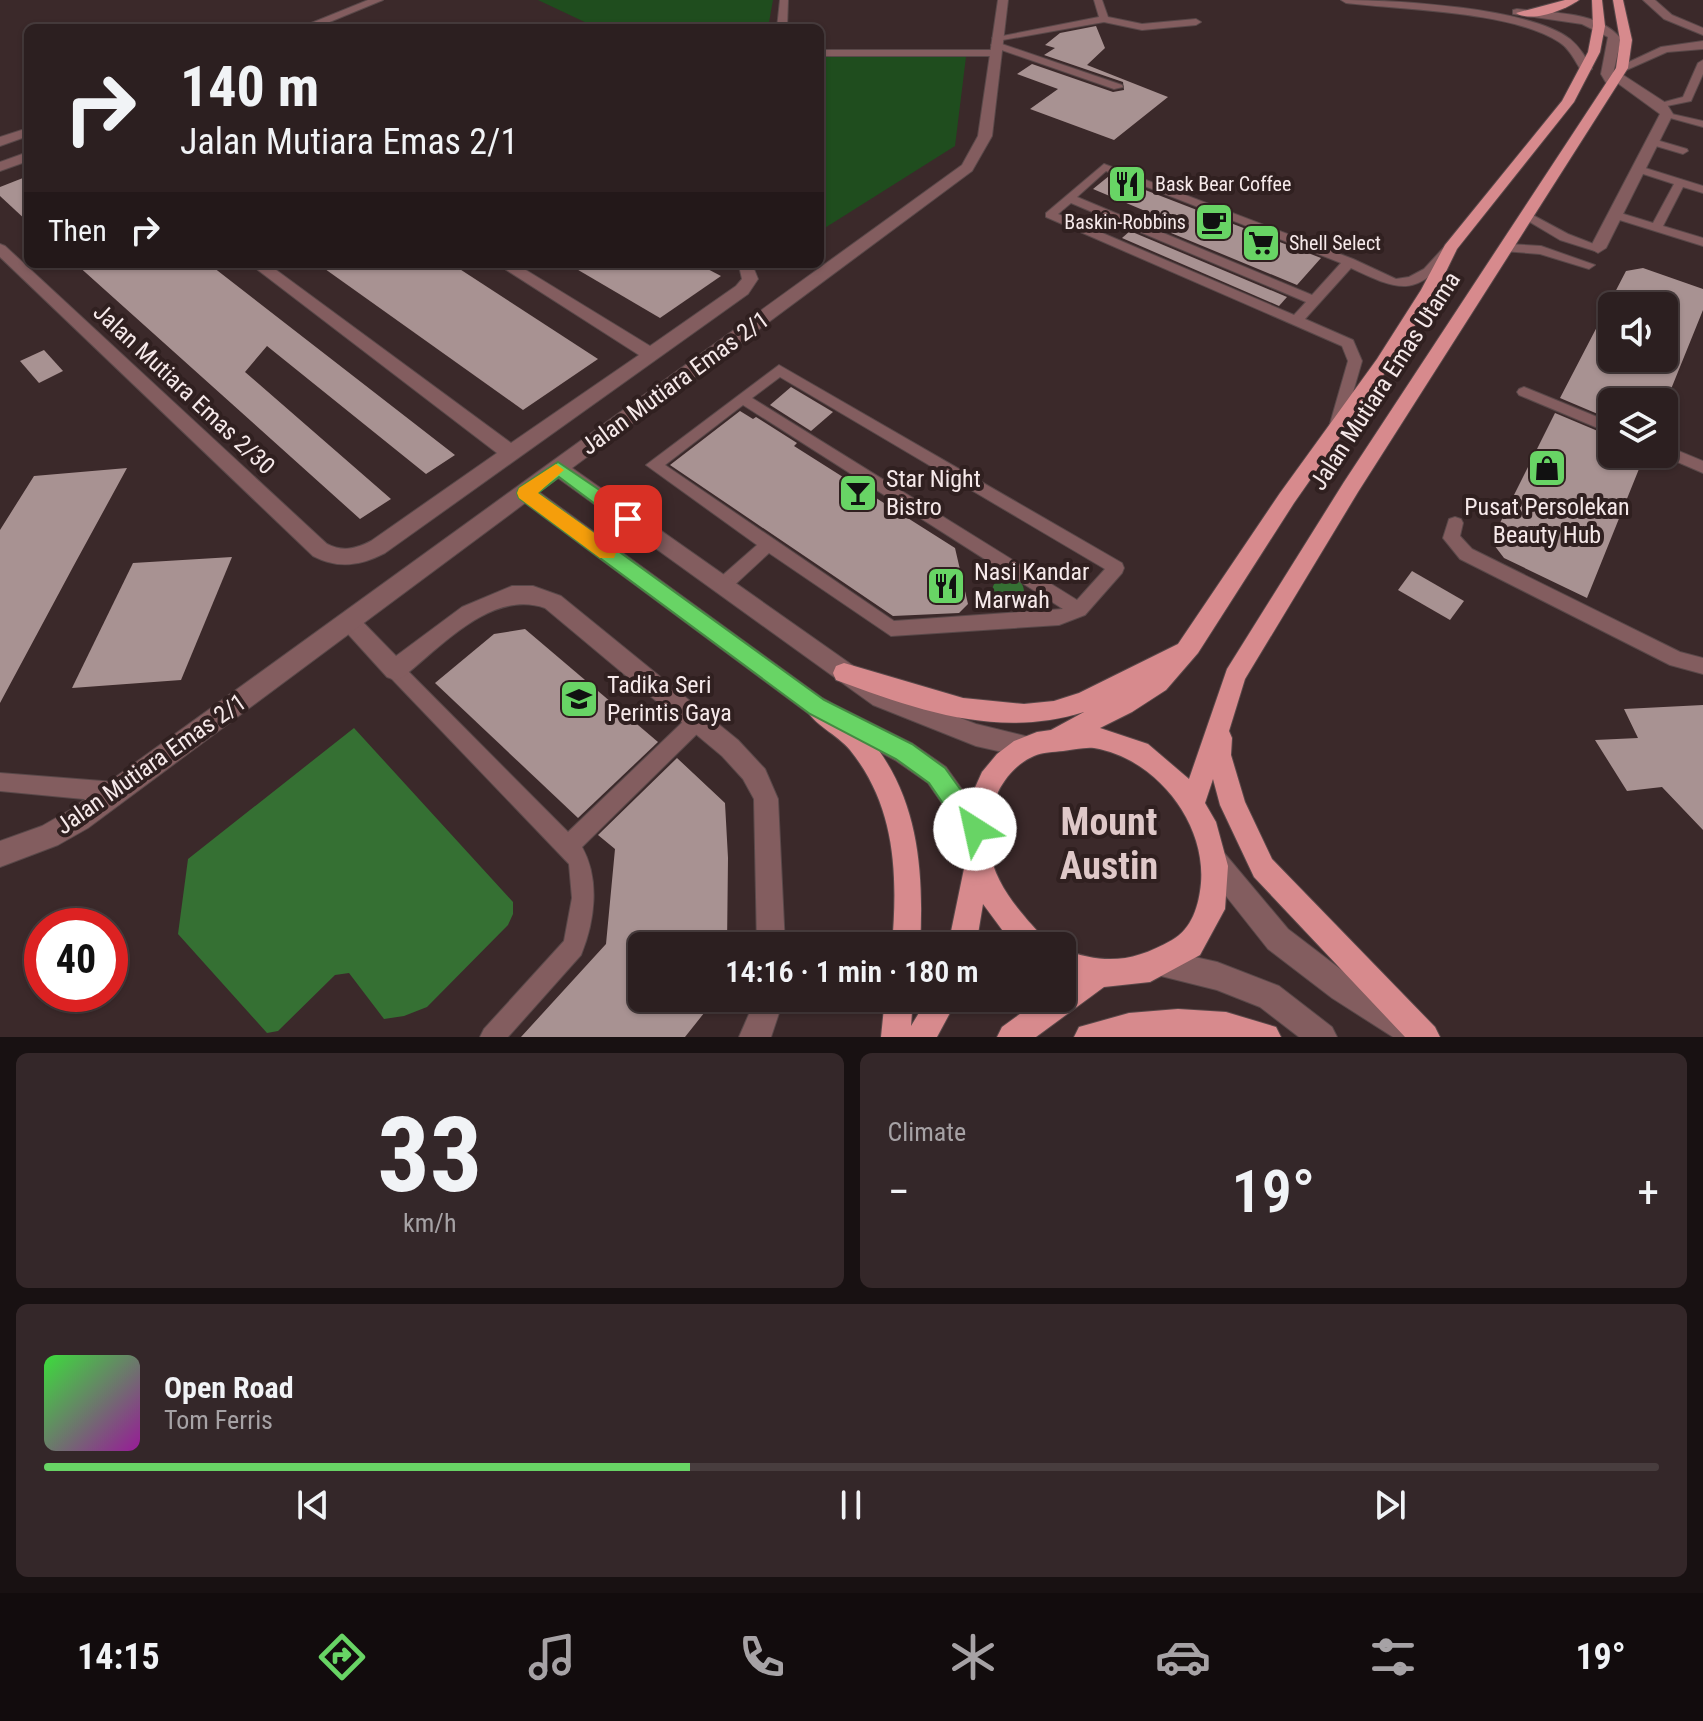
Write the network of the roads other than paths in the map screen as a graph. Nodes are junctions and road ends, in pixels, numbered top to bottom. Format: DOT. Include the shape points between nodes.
graph roads {
  1 [pos="378,0"];
  2 [pos="784,0"];
  3 [pos="1003,0"];
  4 [pos="1098,0"];
  5 [pos="1346,0"];
  6 [pos="1413,0"];
  7 [pos="1574,0"];
  8 [pos="1597,0"];
  9 [pos="1618,0"];
  10 [pos="1648,0"];
  11 [pos="1522,13"];
  12 [pos="1104,19"];
  13 [pos="1196,22"];
  14 [pos="315,24"];
  15 [pos="782,24"];
  16 [pos="1599,26"];
  17 [pos="1703,32"];
  18 [pos="996,45"];
  19 [pos="1703,45"];
  20 [pos="824,53"];
  21 [pos="1703,63"];
  22 [pos="1586,69"];
  23 [pos="1617,76"];
  24 [pos="1118,87"];
  25 [pos="1664,110"];
  26 [pos="1703,124"];
  27 [pos="24,133"];
  28 [pos="0,142"];
  29 [pos="1653,142"];
  30 [pos="1683,151"];
  31 [pos="24,158"];
  32 [pos="0,167"];
  33 [pos="1638,169"];
  34 [pos="1680,183"];
  35 [pos="1703,190"];
  36 [pos="1069,198"];
  37 [pos="1614,215"];
  38 [pos="1527,216"];
  39 [pos="1656,229"];
  40 [pos="1703,242"];
  41 [pos="1450,248"];
  42 [pos="1507,248"];
  43 [pos="1598,248"];
  44 [pos="0,249"];
  45 [pos="1349,262"];
  46 [pos="1589,265"];
  47 [pos="263,268"];
  48 [pos="511,268"];
  49 [pos="745,268"];
  50 [pos="1314,301"];
  51 [pos="1296,321"];
  52 [pos="652,355"];
  53 [pos="1524,392"];
  54 [pos="742,398"];
  55 [pos="1598,423"];
  56 [pos="1335,430"];
  57 [pos="512,454"];
  58 [pos="1678,456"];
  59 [pos="1703,467"];
  60 [pos="558,468"];
  61 [pos="526,493"];
  62 [pos="1455,523"];
  63 [pos="768,544"];
  64 [pos="722,586"];
  65 [pos="1079,610"];
  66 [pos="349,623"];
  67 [pos="1190,646"];
  68 [pos="1703,666"];
  69 [pos="395,670"];
  70 [pos="844,673"];
  71 [pos="1235,676"];
  72 [pos="817,707"];
  73 [pos="696,722"];
  74 [pos="1061,735"];
  75 [pos="1025,746"];
  76 [pos="0,782"];
  77 [pos="115,792"];
  78 [pos="1194,801"];
  79 [pos="975,829"];
  80 [pos="568,846"];
  81 [pos="0,854"];
  82 [pos="977,861"];
  83 [pos="1216,863"];
  84 [pos="771,932"];
  85 [pos="907,932"];
  86 [pos="964,932"];
  87 [pos="1019,932"];
  88 [pos="1163,964"];
  89 [pos="1076,967"];
  90 [pos="1099,974"];
  91 [pos="765,1012"];
  92 [pos="898,1012"];
  93 [pos="936,1012"];
  94 [pos="492,1037"];
  95 [pos="754,1037"];
  96 [pos="896,1037"];
  97 [pos="921,1037"];
  98 [pos="1012,1037"];
  99 [pos="1089,1037"];
  100 [pos="1266,1037"];
  101 [pos="1322,1037"];
  102 [pos="1419,1037"];
  103 [pos="1425,1037"];
  1 -- 14 [label="street"];
  2 -- 15 [label="lane"];
  3 -- 18 [label="street, Jalan Mutiara Emas 2/1"];
  4 -- 12 [label="lane"];
  5 -- 22 [label="street" via="1532,26 1568,43"];
  6 -- 11 [label="street"];
  7 -- 11 [label="main road"];
  8 -- 16 [label="main road"];
  9 -- 23 [label="main road" via="1626,40"];
  10 -- 17 [label="street" via="1668,17"];
  11 -- 16 [label="street"];
  12 -- 13 [label="lane" via="1142,27"];
  12 -- 18 [label="lane"];
  16 -- 22 [label="main road, Jalan Mutiara Emas Utama"];
  16 -- 23 [label="street" via="1615,39 1607,74"];
  18 -- 20 [label="lane"];
  18 -- 24 [label="lane"];
  18 -- 60 [label="street, Jalan Mutiara Emas 2/1" via="985,136 967,168"];
  19 -- 23 [label="street" via="1665,49"];
  21 -- 25 [label="lane" via="1687,99"];
  22 -- 41 [label="main road, Jalan Mutiara Emas Utama" via="1568,102"];
  23 -- 25 [label="street"];
  23 -- 38 [label="main road, Jalan Mutiara Emas Utama"];
  25 -- 26 [label="lane"];
  25 -- 29 [label="street"];
  27 -- 28 [label="street"];
  29 -- 30 [label="lane"];
  29 -- 33 [label="street"];
  31 -- 32 [label="street"];
  33 -- 34 [label="lane"];
  33 -- 37 [label="street"];
  34 -- 35 [label="lane"];
  34 -- 39 [label="lane"];
  36 -- 45 [label="lane" via="1104,167"];
  36 -- 50 [label="lane"];
  36 -- 51 [label="lane" via="1050,215"];
  37 -- 39 [label="lane"];
  37 -- 43 [label="street"];
  38 -- 42 [label="main road, Jalan Mutiara Emas Utama"];
  38 -- 43 [label="lane"];
  39 -- 40 [label="lane"];
  41 -- 45 [label="lane" via="1412,281 1394,283"];
  41 -- 56 [label="main road, Jalan Mutiara Emas Utama" via="1429,290"];
  42 -- 46 [label="lane" via="1541,250"];
  42 -- 71 [label="main road, Jalan Mutiara Emas Utama"];
  44 -- 57 [label="street, Jalan Mutiara Emas 2/30" via="320,550 339,558 378,547"];
  45 -- 50 [label="lane"];
  47 -- 57 [label="street"];
  48 -- 52 [label="street"];
  49 -- 52 [label="street" via="750,279 742,290"];
  50 -- 51 [label="lane"];
  51 -- 56 [label="lane" via="1348,343 1355,361"];
  52 -- 57 [label="street"];
  53 -- 55 [label="lane"];
  54 -- 63 [label="lane" via="654,465"];
  54 -- 65 [label="lane"];
  54 -- 65 [label="lane" via="779,370 1116,568"];
  56 -- 67 [label="main road, Jalan Mutiara Emas Utama"];
  58 -- 59 [label="lane"];
  60 -- 61 [label="street, Jalan Mutiara Emas 2/1"];
  60 -- 64 [label="street"];
  61 -- 66 [label="street, Jalan Mutiara Emas 2/1"];
  61 -- 72 [label="street"];
  62 -- 68 [label="lane" via="1451,538 1466,554 1676,659"];
  63 -- 64 [label="lane"];
  63 -- 65 [label="lane" via="891,629 1059,618"];
  64 -- 70 [label="street"];
  66 -- 69 [label="street"];
  66 -- 77 [label="street, Jalan Mutiara Emas 2/1"];
  67 -- 70 [label="main road" via="1081,703 1037,713 990,715"];
  67 -- 74 [label="main road, Jalan Mutiara Emas Utama" via="1158,683"];
  69 -- 73 [label="street" via="488,602 527,592 553,602"];
  69 -- 80 [label="lane"];
  70 -- 75 [label="street" via="881,698 976,735"];
  71 -- 78 [label="main road, Jalan Mutiara Emas Utama"];
  71 -- 103 [label="main road" via="1219,755 1233,805 1263,868"];
  72 -- 79 [label="street" via="937,775"];
  72 -- 85 [label="main road" via="855,737 882,773 898,809 909,864"];
  73 -- 80 [label="lane"];
  73 -- 84 [label="street" via="751,768 762,784"];
  74 -- 75 [label="main road"];
  74 -- 78 [label="main road" via="1120,742 1148,756"];
  75 -- 79 [label="main road" via="999,767 982,795"];
  76 -- 77 [label="lane"];
  77 -- 81 [label="street, Jalan Mutiara Emas 2/1" via="49,836"];
  78 -- 83 [label="main road" via="1209,831"];
  79 -- 82 [label="main road"];
  80 -- 94 [label="lane" via="582,871 573,947"];
  82 -- 86 [label="main road"];
  82 -- 87 [label="main road" via="988,892"];
  83 -- 88 [label="main road" via="1215,894 1206,923 1188,947"];
  83 -- 102 [label="street" via="1278,939"];
  88 -- 90 [label="main road" via="1132,974"];
  88 -- 101 [label="street" via="1217,976 1269,996"];
  89 -- 90 [label="main road"];
  90 -- 98 [label="main road"];
  91 -- 95 [label="street"];
  92 -- 96 [label="main road"];
  93 -- 97 [label="main road"];
  99 -- 100 [label="main road" via="1191,1024"];
}
